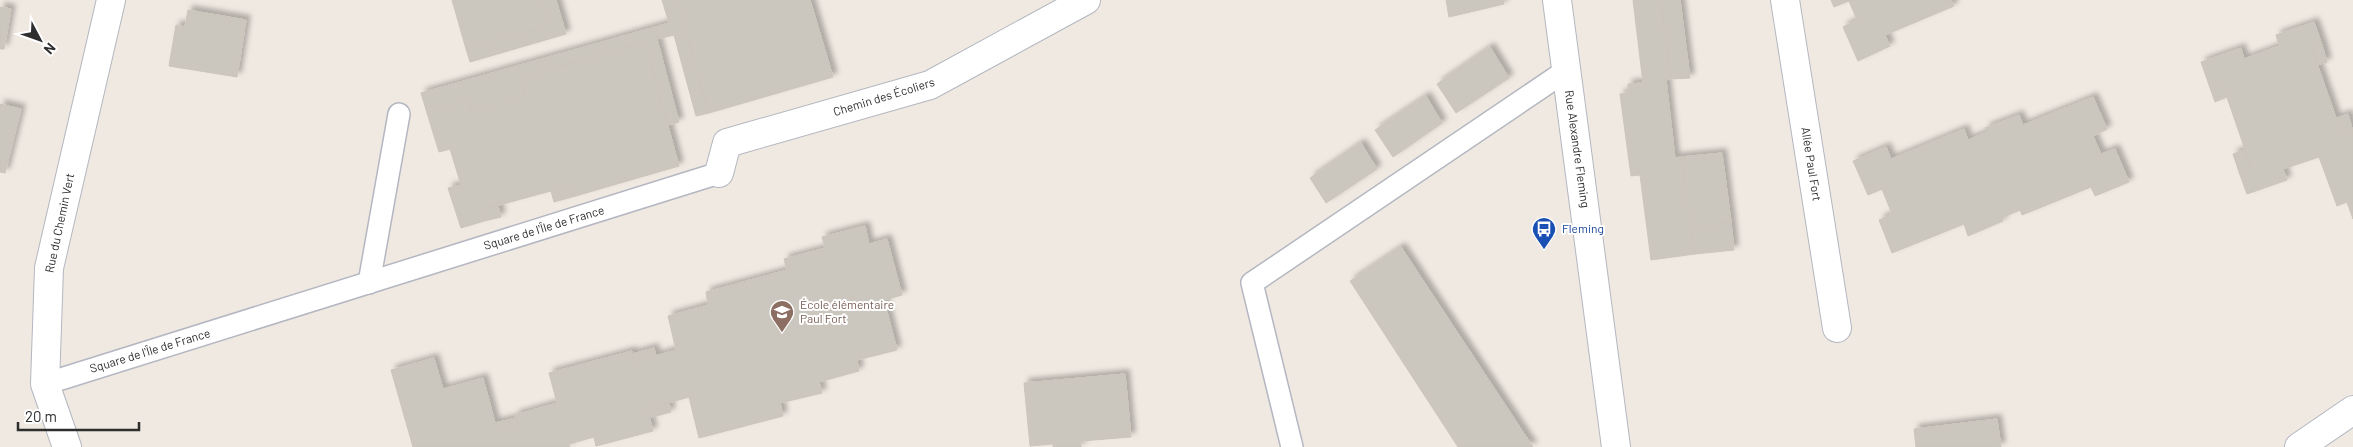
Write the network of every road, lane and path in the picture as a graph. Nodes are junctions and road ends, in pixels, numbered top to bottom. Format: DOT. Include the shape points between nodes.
graph roads {
  1 [pos="111,0"];
  2 [pos="1086,0"];
  3 [pos="1558,0"];
  4 [pos="1785,0"];
  5 [pos="1567,70"];
  6 [pos="399,114"];
  7 [pos="719,174"];
  8 [pos="369,283"];
  9 [pos="1837,328"];
  10 [pos="45,384"];
  11 [pos="2353,410"];
  12 [pos="67,447"];
  13 [pos="1292,447"];
  14 [pos="1616,447"];
  15 [pos="2299,447"];
  1 -- 10 [label="street, Rue du Chemin Vert" via="49,268"];
  2 -- 7 [label="street, Chemin des Écoliers" via="930,85 727,143"];
  3 -- 5 [label="street, Rue Alexandre Fleming"];
  4 -- 9 [label="street, Allée Paul Fort"];
  5 -- 13 [label="lane" via="1252,283"];
  5 -- 14 [label="street, Rue Alexandre Fleming"];
  6 -- 8 [label="lane"];
  7 -- 8 [label="lane, Square de l'Île de France"];
  8 -- 10 [label="lane, Square de l'Île de France"];
  10 -- 12 [label="street, Rue du Chemin Vert"];
  11 -- 15 [label="street"];
}
